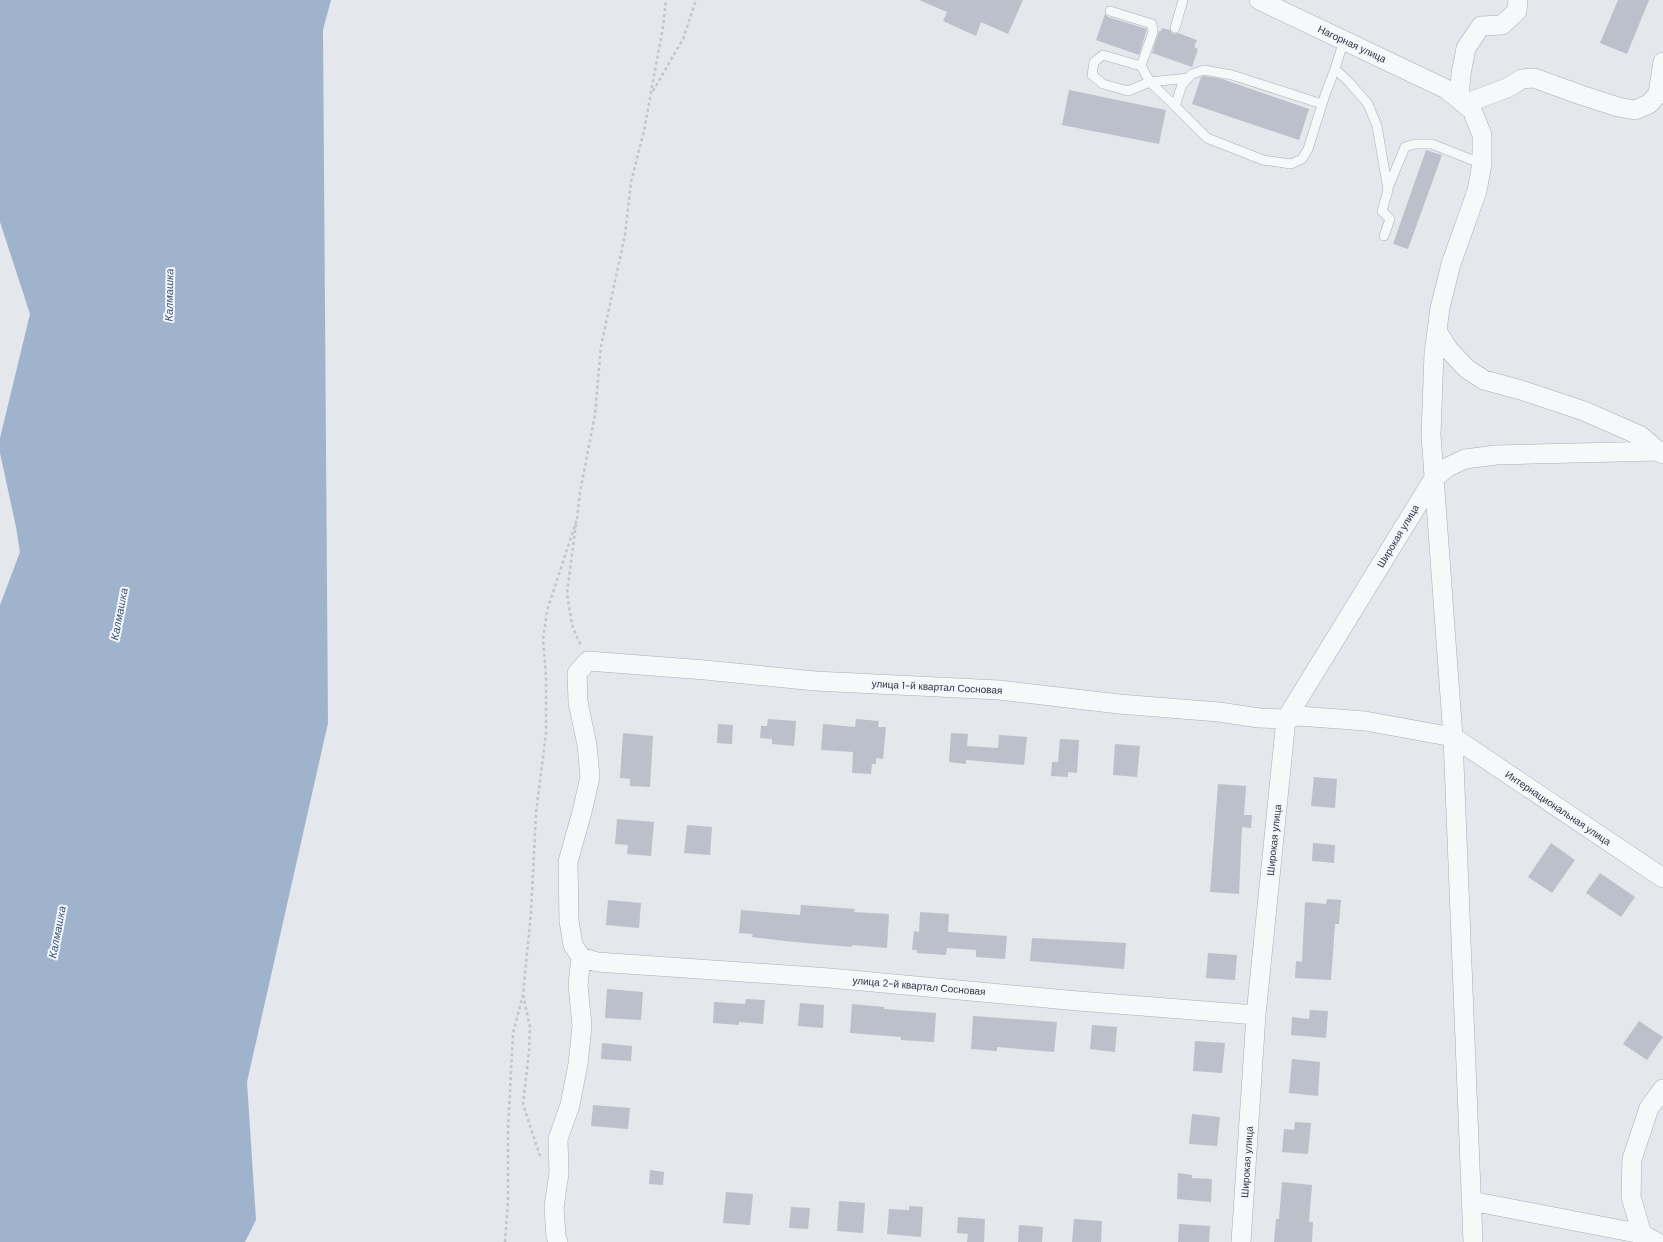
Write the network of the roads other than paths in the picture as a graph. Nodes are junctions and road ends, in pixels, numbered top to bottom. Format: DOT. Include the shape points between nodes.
graph roads {
  1 [pos="1183,0"];
  2 [pos="1259,0"];
  3 [pos="1518,0"];
  4 [pos="1110,11"];
  5 [pos="1175,28"];
  6 [pos="1344,40"];
  7 [pos="1141,66"];
  8 [pos="1335,69"];
  9 [pos="1662,69"];
  10 [pos="1188,78"];
  11 [pos="1150,82"];
  12 [pos="1456,97"];
  13 [pos="1322,104"];
  14 [pos="1175,106"];
  15 [pos="1482,164"];
  16 [pos="1388,188"];
  17 [pos="1384,236"];
  18 [pos="1437,331"];
  19 [pos="1661,452"];
  20 [pos="1434,478"];
  21 [pos="1286,719"];
  22 [pos="1453,738"];
  23 [pos="1663,878"];
  24 [pos="581,957"];
  25 [pos="1256,1015"];
  26 [pos="1663,1089"];
  27 [pos="1471,1201"];
  28 [pos="1649,1238"];
  29 [pos="558,1242"];
  30 [pos="1242,1242"];
  31 [pos="1473,1242"];
  1 -- 5 [label="lane"];
  2 -- 6 [label="street, Нагорная улица"];
  3 -- 12 [label="street" via="1517,11 1502,25 1481,26 1466,48"];
  4 -- 7 [label="lane" via="1152,24 1153,32"];
  6 -- 8 [label="lane"];
  6 -- 12 [label="street, Нагорная улица"];
  7 -- 11 [label="lane"];
  7 -- 11 [label="lane" via="1103,54 1094,62 1092,75 1103,84 1128,91"];
  8 -- 13 [label="lane"];
  8 -- 16 [label="lane" via="1368,104 1377,126"];
  9 -- 12 [label="street" via="1658,94 1649,104 1635,110 1581,96 1534,78 1522,79 1507,88"];
  10 -- 11 [label="lane"];
  10 -- 13 [label="lane" via="1204,70 1232,75"];
  10 -- 14 [label="lane" via="1182,85"];
  11 -- 14 [label="lane"];
  12 -- 15 [label="street" via="1472,110 1482,136"];
  13 -- 14 [label="lane" via="1308,149 1302,159 1291,164 1263,160 1207,138"];
  15 -- 16 [label="lane" via="1432,144 1415,144 1405,147"];
  15 -- 18 [label="street" via="1477,191 1450,264"];
  16 -- 17 [label="lane" via="1382,211 1390,219"];
  18 -- 19 [label="street" via="1467,369 1484,380 1584,410 1641,436"];
  18 -- 20 [label="street" via="1431,435"];
  19 -- 20 [label="street" via="1496,454 1465,459 1448,467"];
  20 -- 21 [label="street, Широкая улица"];
  20 -- 22 [label="street"];
  21 -- 22 [label="street, улица 1-й квартал Сосновая" via="1299,716 1365,721"];
  21 -- 24 [label="street, улица 1-й квартал Сосновая" via="999,690 815,680 588,661 577,672 578,702 587,745 590,777 568,862 569,921 573,945"];
  21 -- 25 [label="street, Широкая улица"];
  22 -- 23 [label="street, Интернациональная улица"];
  22 -- 27 [label="street"];
  24 -- 25 [label="street, улица 2-й квартал Сосновая" via="598,962 830,978"];
  24 -- 29 [label="street" via="578,986 582,1026 578,1064 570,1105 558,1139 559,1174 554,1207"];
  25 -- 30 [label="street, Широкая улица"];
  26 -- 28 [label="street" via="1650,1108 1632,1159 1632,1197"];
  27 -- 28 [label="street"];
  27 -- 31 [label="street"];
}
